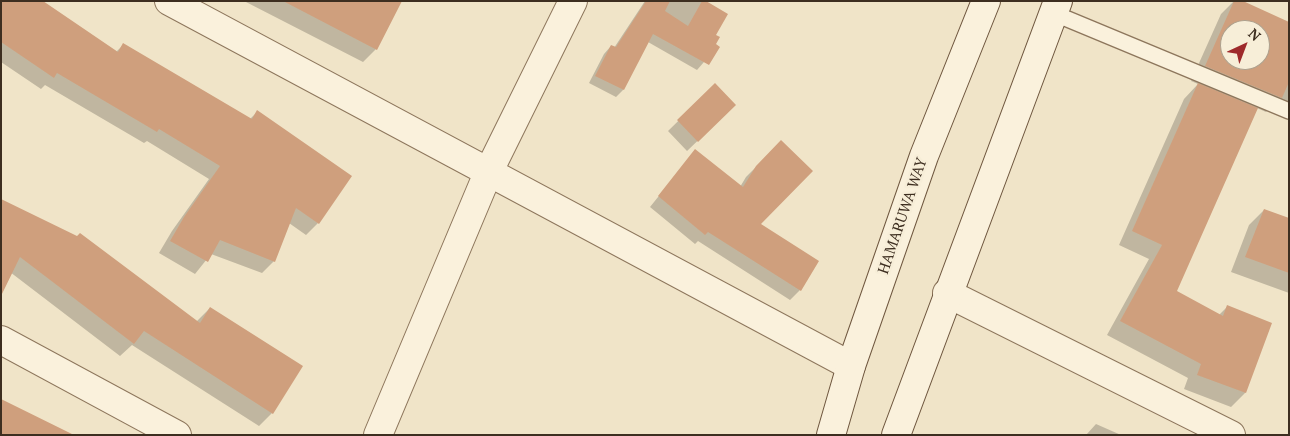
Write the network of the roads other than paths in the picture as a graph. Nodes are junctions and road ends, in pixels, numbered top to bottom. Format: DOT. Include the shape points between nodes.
graph roads {
  1 [pos="169,1"];
  2 [pos="573,1"];
  3 [pos="986,1"];
  4 [pos="1055,7"];
  5 [pos="1289,111"];
  6 [pos="488,173"];
  7 [pos="947,293"];
  8 [pos="1,340"];
  9 [pos="851,366"];
  10 [pos="177,435"];
  11 [pos="378,435"];
  12 [pos="831,435"];
  13 [pos="896,435"];
  14 [pos="1232,435"];
  1 -- 6 [label="street"];
  2 -- 6 [label="street"];
  3 -- 9 [label="street, HAMARUWA WAY" via="924,156"];
  4 -- 5 [label="lane"];
  4 -- 7 [label="street"];
  6 -- 9 [label="street"];
  6 -- 11 [label="street"];
  7 -- 13 [label="street"];
  7 -- 14 [label="street"];
  8 -- 10 [label="street"];
  9 -- 12 [label="street, HAMARUWA WAY"];
}
